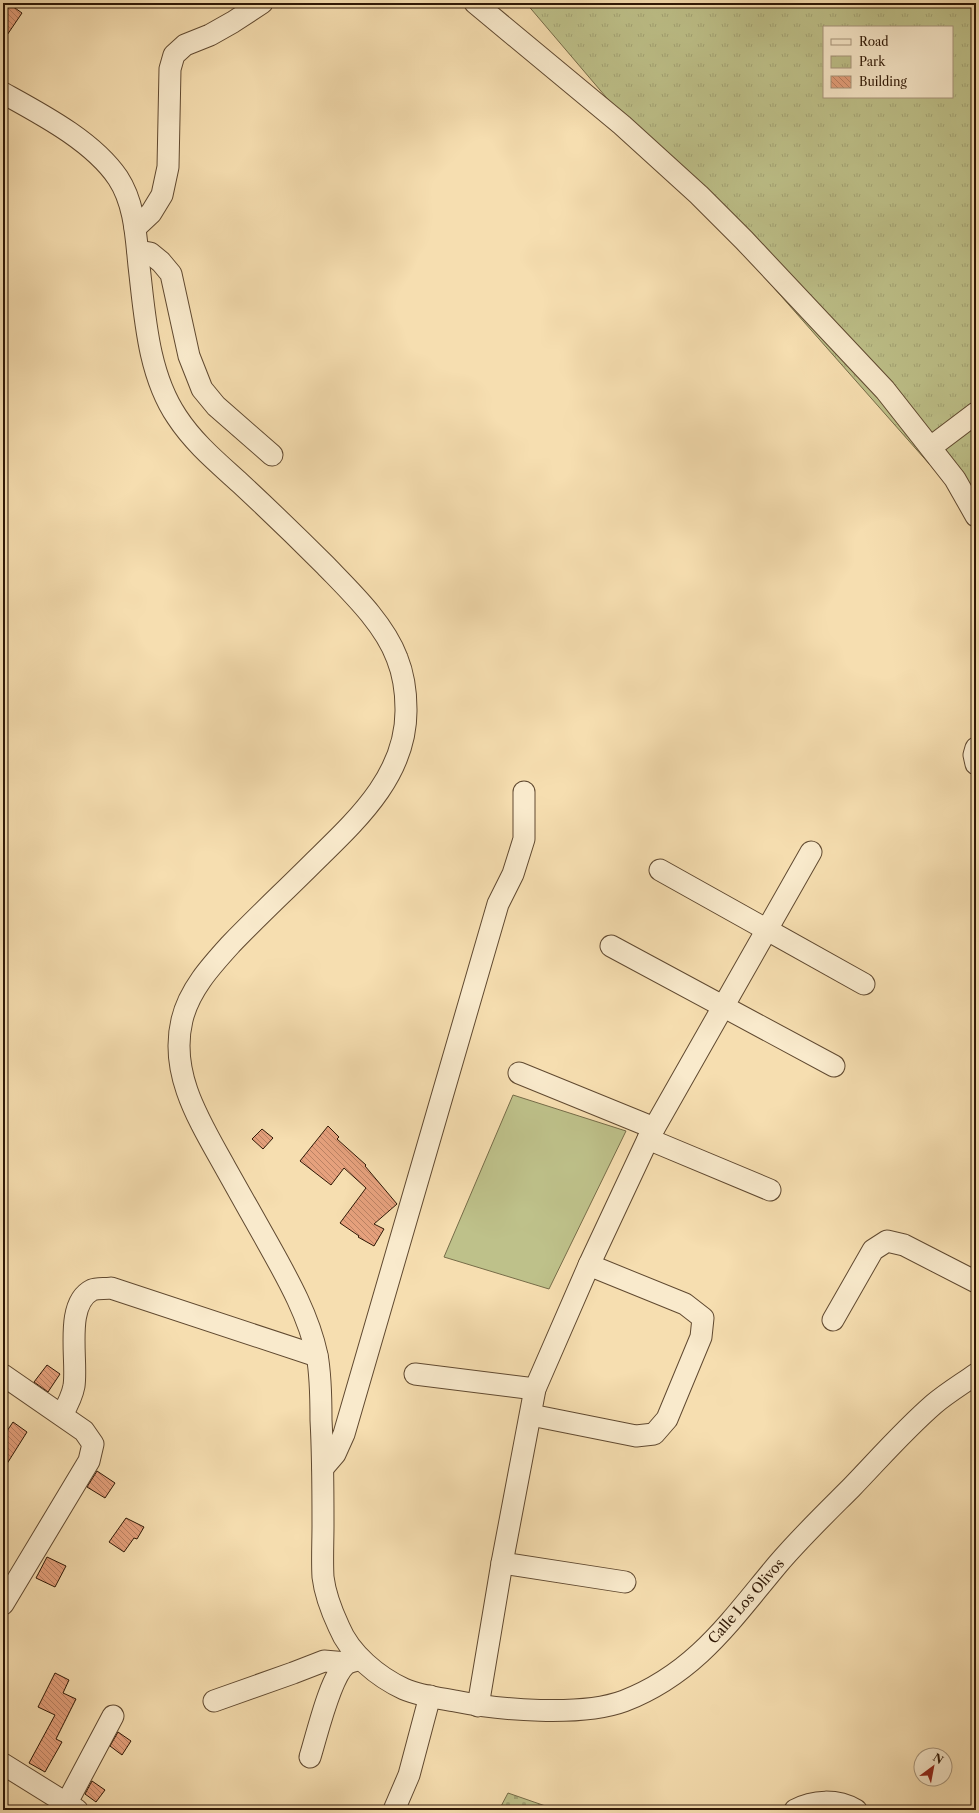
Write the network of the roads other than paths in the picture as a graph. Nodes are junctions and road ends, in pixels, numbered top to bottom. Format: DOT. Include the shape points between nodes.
graph roads {
  1 [pos="262,3"];
  2 [pos="475,3"];
  3 [pos="3,93"];
  4 [pos="135,228"];
  5 [pos="138,251"];
  6 [pos="976,413"];
  7 [pos="931,447"];
  8 [pos="272,456"];
  9 [pos="976,516"];
  10 [pos="976,748"];
  11 [pos="976,764"];
  12 [pos="524,792"];
  13 [pos="811,852"];
  14 [pos="660,870"];
  15 [pos="767,930"];
  16 [pos="612,946"];
  17 [pos="864,984"];
  18 [pos="723,1007"];
  19 [pos="834,1066"];
  20 [pos="519,1073"];
  21 [pos="651,1134"];
  22 [pos="770,1190"];
  23 [pos="589,1265"];
  24 [pos="976,1282"];
  25 [pos="833,1320"];
  26 [pos="317,1356"];
  27 [pos="415,1374"];
  28 [pos="976,1374"];
  29 [pos="3,1375"];
  30 [pos="535,1389"];
  31 [pos="62,1414"];
  32 [pos="531,1415"];
  33 [pos="323,1468"];
  34 [pos="502,1563"];
  35 [pos="625,1582"];
  36 [pos="3,1604"];
  37 [pos="354,1661"];
  38 [pos="430,1696"];
  39 [pos="214,1701"];
  40 [pos="478,1706"];
  41 [pos="113,1716"];
  42 [pos="310,1757"];
  43 [pos="3,1764"];
  44 [pos="69,1808"];
  45 [pos="394,1810"];
  46 [pos="795,1810"];
  47 [pos="856,1810"];
  1 -- 4 [label="street" via="228,25 185,45 174,55 170,69 168,167 162,195 150,213"];
  2 -- 7 [label="street" via="622,125 699,195 885,390"];
  3 -- 4 [label="street, Calle Los Olivos" via="39,113 98,155 118,178 129,202"];
  4 -- 5 [label="street, Calle Los Olivos"];
  5 -- 8 [label="street" via="150,253 171,274 189,356 202,389 222,411"];
  5 -- 26 [label="street, Calle Los Olivos" via="144,314 151,351 160,383 172,411 194,440 351,592 383,631 397,656 404,685 406,712 403,740 393,767 377,796 358,820 262,913 210,968 194,991 182,1019 179,1048 183,1080 197,1117 281,1268 303,1312"];
  6 -- 7 [label="street"];
  7 -- 9 [label="street" via="955,479"];
  10 -- 11 [label="street"];
  12 -- 33 [label="street" via="524,840 498,904 344,1434 335,1454"];
  13 -- 15 [label="street"];
  14 -- 15 [label="street"];
  15 -- 17 [label="street"];
  15 -- 18 [label="street"];
  16 -- 18 [label="street"];
  18 -- 19 [label="street"];
  18 -- 21 [label="street"];
  20 -- 21 [label="street"];
  21 -- 22 [label="street"];
  21 -- 23 [label="street"];
  23 -- 30 [label="street"];
  23 -- 32 [label="street" via="684,1304 703,1318 701,1337 666,1419 654,1434 636,1436"];
  24 -- 25 [label="street" via="904,1245 887,1241 873,1250"];
  26 -- 31 [label="street" via="111,1288 92,1290 80,1302 74,1318 74,1387"];
  26 -- 33 [label="street, Calle Los Olivos"];
  27 -- 30 [label="street"];
  28 -- 40 [label="street, Calle Los Olivos" via="936,1402 910,1426 782,1560 732,1622 689,1664 658,1685 618,1703 602,1706 564,1710"];
  29 -- 31 [label="street"];
  30 -- 32 [label="street"];
  31 -- 36 [label="street" via="84,1431 93,1444 89,1461"];
  32 -- 34 [label="street"];
  33 -- 37 [label="street, Calle Los Olivos" via="323,1580 339,1628"];
  34 -- 35 [label="street"];
  34 -- 40 [label="street"];
  37 -- 38 [label="street, Calle Los Olivos" via="406,1690"];
  37 -- 39 [label="street" via="324,1661"];
  37 -- 42 [label="street" via="339,1672 333,1684"];
  38 -- 40 [label="street, Calle Los Olivos"];
  38 -- 45 [label="street" via="409,1775"];
  41 -- 44 [label="street"];
  43 -- 44 [label="street"];
  46 -- 47 [label="street" via="828,1801"];
}
